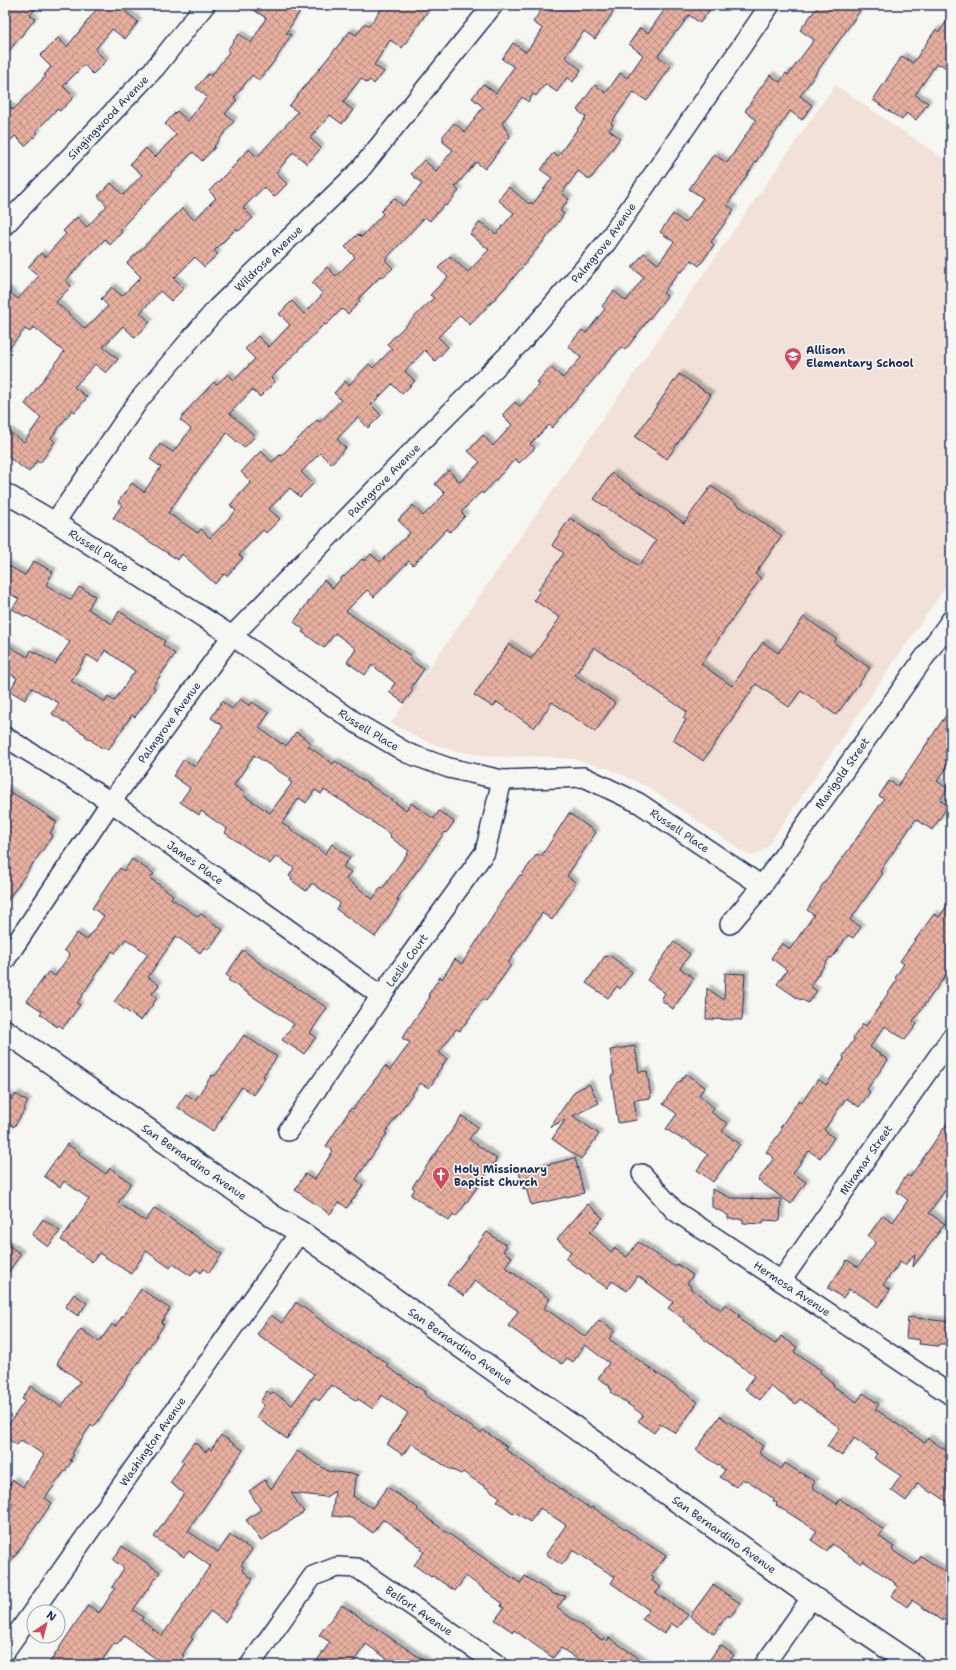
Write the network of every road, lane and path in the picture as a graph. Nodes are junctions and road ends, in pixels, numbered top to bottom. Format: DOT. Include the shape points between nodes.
graph roads {
  1 [pos="205,5"];
  2 [pos="493,5"];
  3 [pos="770,5"];
  4 [pos="5,225"];
  5 [pos="5,493"];
  6 [pos="55,522"];
  7 [pos="951,620"];
  8 [pos="232,636"];
  9 [pos="5,737"];
  10 [pos="502,780"];
  11 [pos="111,802"];
  12 [pos="762,886"];
  13 [pos="730,924"];
  14 [pos="5,960"];
  15 [pos="380,996"];
  16 [pos="5,1031"];
  17 [pos="951,1038"];
  18 [pos="288,1131"];
  19 [pos="642,1174"];
  20 [pos="300,1232"];
  21 [pos="781,1280"];
  22 [pos="951,1396"];
  23 [pos="812,1597"];
  24 [pos="5,1651"];
  25 [pos="250,1665"];
  26 [pos="498,1665"];
  27 [pos="764,1665"];
  28 [pos="913,1665"];
  1 -- 4 [label="street, Singingwood Avenue" via="155,68"];
  2 -- 6 [label="street, Wildrose Avenue" via="359,171 218,307 144,394"];
  3 -- 8 [label="street, Palmgrove Avenue" via="606,244 522,341"];
  5 -- 6 [label="street, Russell Place"];
  6 -- 8 [label="street, Russell Place"];
  7 -- 12 [label="street, Marigold Street"];
  8 -- 10 [label="street, Russell Place" via="358,724 407,753 448,768"];
  8 -- 11 [label="street, Palmgrove Avenue"];
  9 -- 11 [label="street, James Place"];
  10 -- 12 [label="street, Russell Place" via="584,777 639,803"];
  10 -- 15 [label="street, Leslie Court" via="485,852"];
  11 -- 14 [label="street, Palmgrove Avenue"];
  11 -- 15 [label="street, James Place"];
  12 -- 13 [label="street, Marigold Street"];
  15 -- 18 [label="street, Leslie Court"];
  16 -- 20 [label="main road, San Bernardino Avenue" via="274,1217"];
  17 -- 21 [label="street, Miramar Street"];
  19 -- 21 [label="street, Hermosa Avenue" via="675,1211"];
  20 -- 23 [label="main road, San Bernardino Avenue"];
  20 -- 24 [label="street, Washington Avenue"];
  21 -- 22 [label="street, Hermosa Avenue"];
  23 -- 27 [label="street"];
  23 -- 28 [label="main road, San Bernardino Avenue"];
  25 -- 26 [label="street, Belfort Avenue" via="313,1576 337,1567 357,1568"];
}
